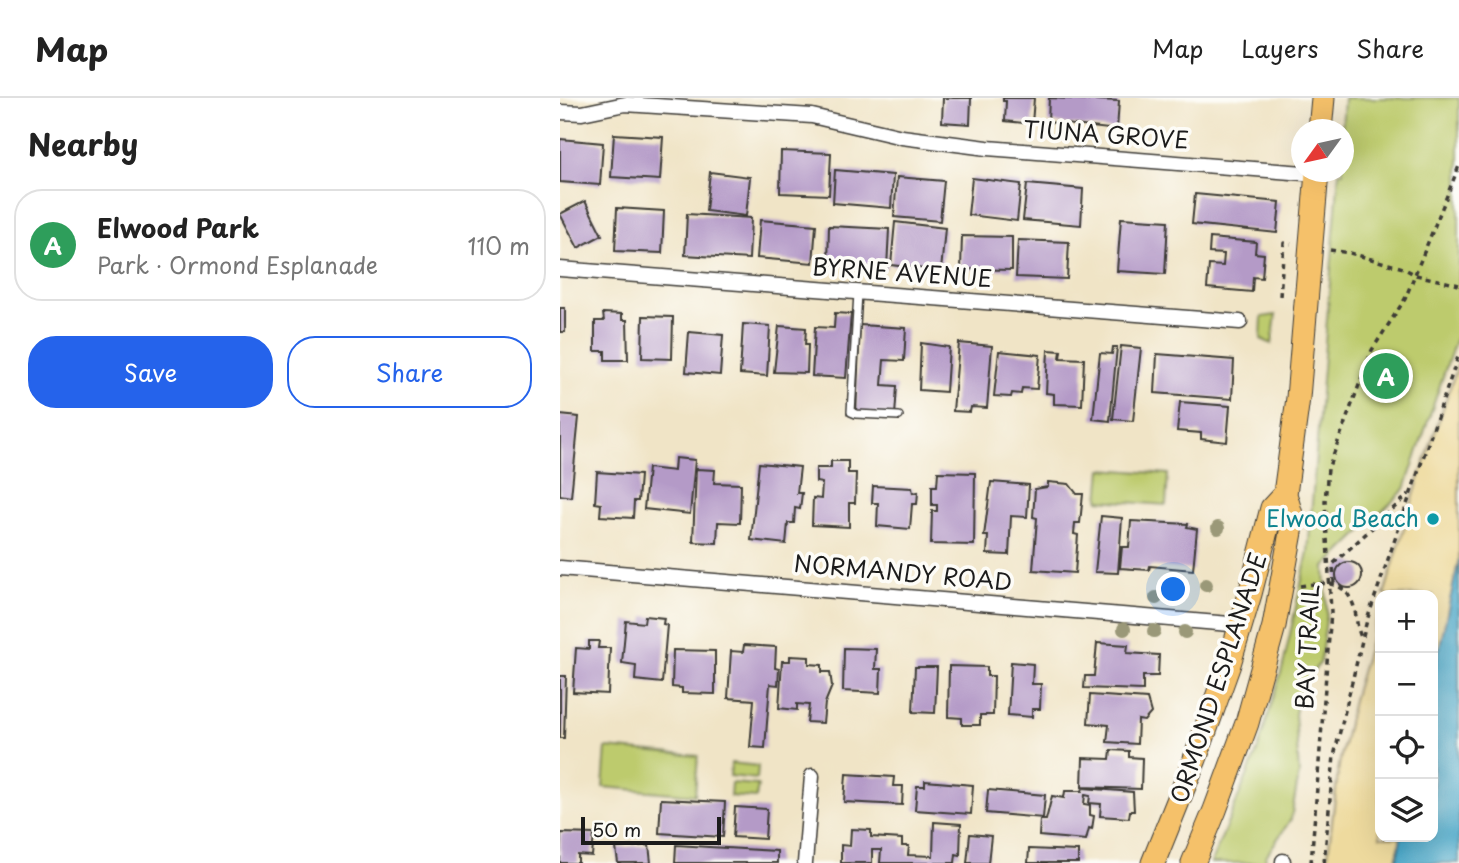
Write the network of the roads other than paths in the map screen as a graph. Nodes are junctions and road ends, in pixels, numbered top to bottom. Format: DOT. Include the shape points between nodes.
graph roads {
  1 [pos="1323,98"];
  2 [pos="560,112"];
  3 [pos="1321,119"];
  4 [pos="1291,172"];
  5 [pos="1316,182"];
  6 [pos="560,269"];
  7 [pos="858,292"];
  8 [pos="1240,322"];
  9 [pos="899,416"];
  10 [pos="1284,494"];
  11 [pos="560,568"];
  12 [pos="1242,625"];
  13 [pos="812,776"];
  14 [pos="805,863"];
  15 [pos="1153,863"];
  16 [pos="1193,863"];
  1 -- 3 [label="main road"];
  2 -- 4 [label="street, TIUNA GROVE" via="582,113 625,104 811,116 902,137 988,149"];
  5 -- 10 [label="main road, ORMOND ESPLANADE" via="1298,398"];
  6 -- 7 [label="street, BYRNE AVENUE"];
  7 -- 8 [label="street, BYRNE AVENUE"];
  7 -- 9 [label="lane" via="851,412"];
  10 -- 12 [label="main road, ORMOND ESPLANADE" via="1272,508"];
  10 -- 16 [label="main road, ORMOND ESPLANADE" via="1293,521 1274,626 1258,689"];
  11 -- 12 [label="street, NORMANDY ROAD"];
  12 -- 15 [label="main road, ORMOND ESPLANADE"];
  13 -- 14 [label="street"];
}
